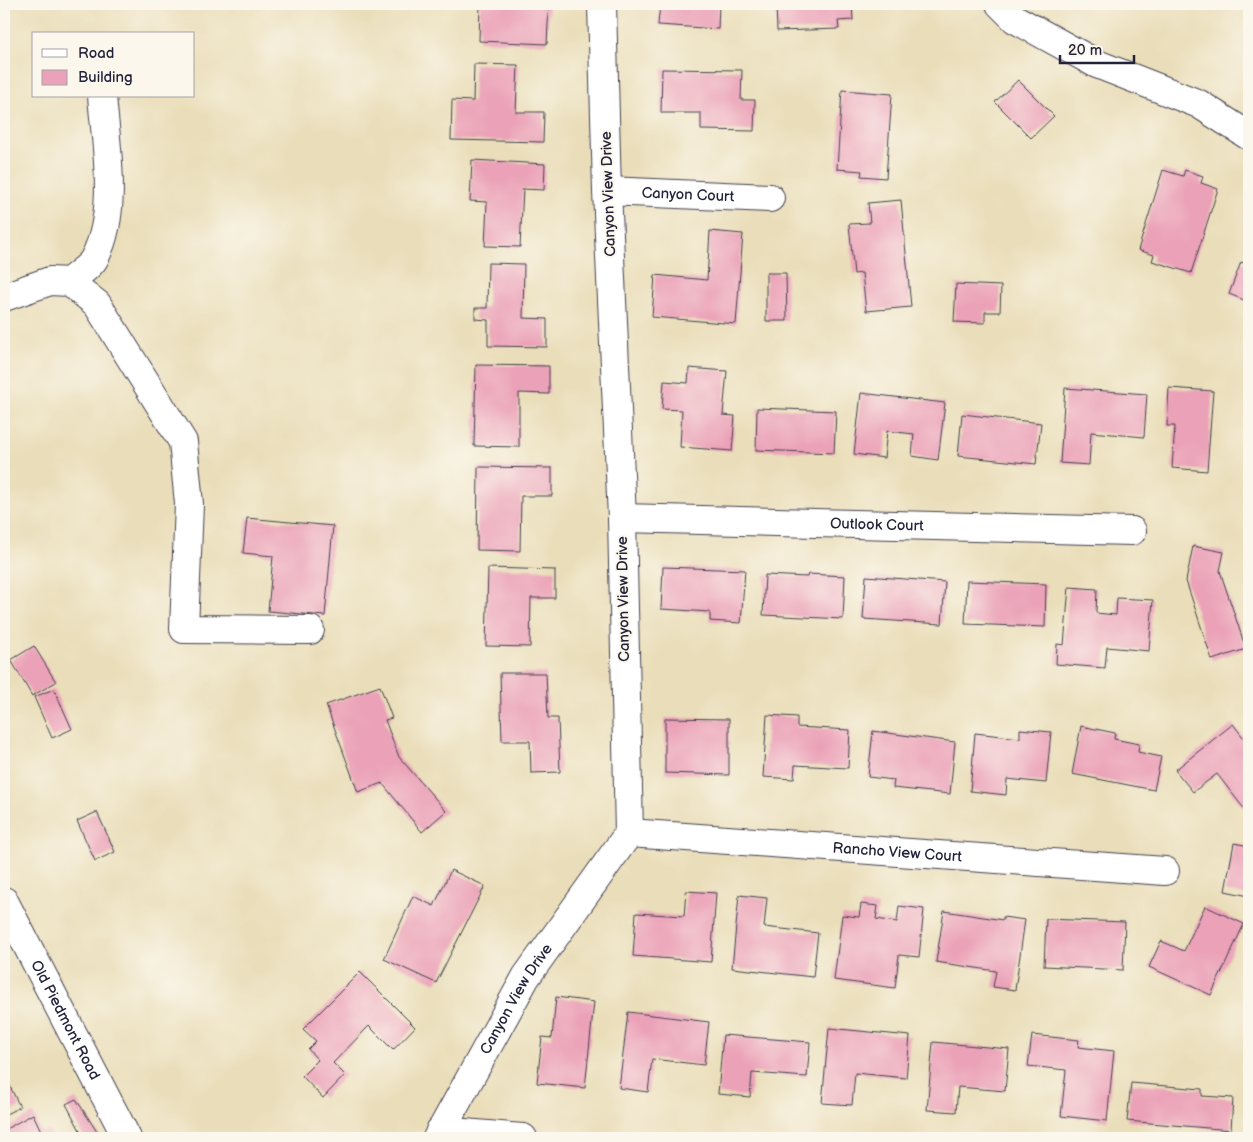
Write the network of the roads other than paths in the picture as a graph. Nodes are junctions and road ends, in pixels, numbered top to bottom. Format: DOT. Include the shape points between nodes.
graph roads {
  1 [pos="602,4"];
  2 [pos="1000,4"];
  3 [pos="102,98"];
  4 [pos="1249,136"];
  5 [pos="607,191"];
  6 [pos="770,198"];
  7 [pos="69,282"];
  8 [pos="4,297"];
  9 [pos="622,518"];
  10 [pos="1132,531"];
  11 [pos="310,630"];
  12 [pos="629,833"];
  13 [pos="1165,871"];
  14 [pos="4,901"];
  15 [pos="439,1135"];
  16 [pos="127,1138"];
  17 [pos="523,1138"];
  1 -- 5 [label="street, Canyon View Drive"];
  2 -- 4 [label="street" via="1015,19 1097,64 1199,104"];
  3 -- 7 [label="street" via="109,200 103,235 94,260"];
  5 -- 6 [label="street, Canyon Court"];
  5 -- 9 [label="street, Canyon View Drive"];
  7 -- 8 [label="street" via="50,281"];
  7 -- 11 [label="street" via="96,304 183,442 189,504 184,629"];
  9 -- 10 [label="street, Outlook Court"];
  9 -- 12 [label="street, Canyon View Drive"];
  12 -- 13 [label="street, Rancho View Court"];
  12 -- 15 [label="street, Canyon View Drive" via="526,977"];
  14 -- 16 [label="street, Old Piedmont Road"];
  15 -- 17 [label="street"];
}
